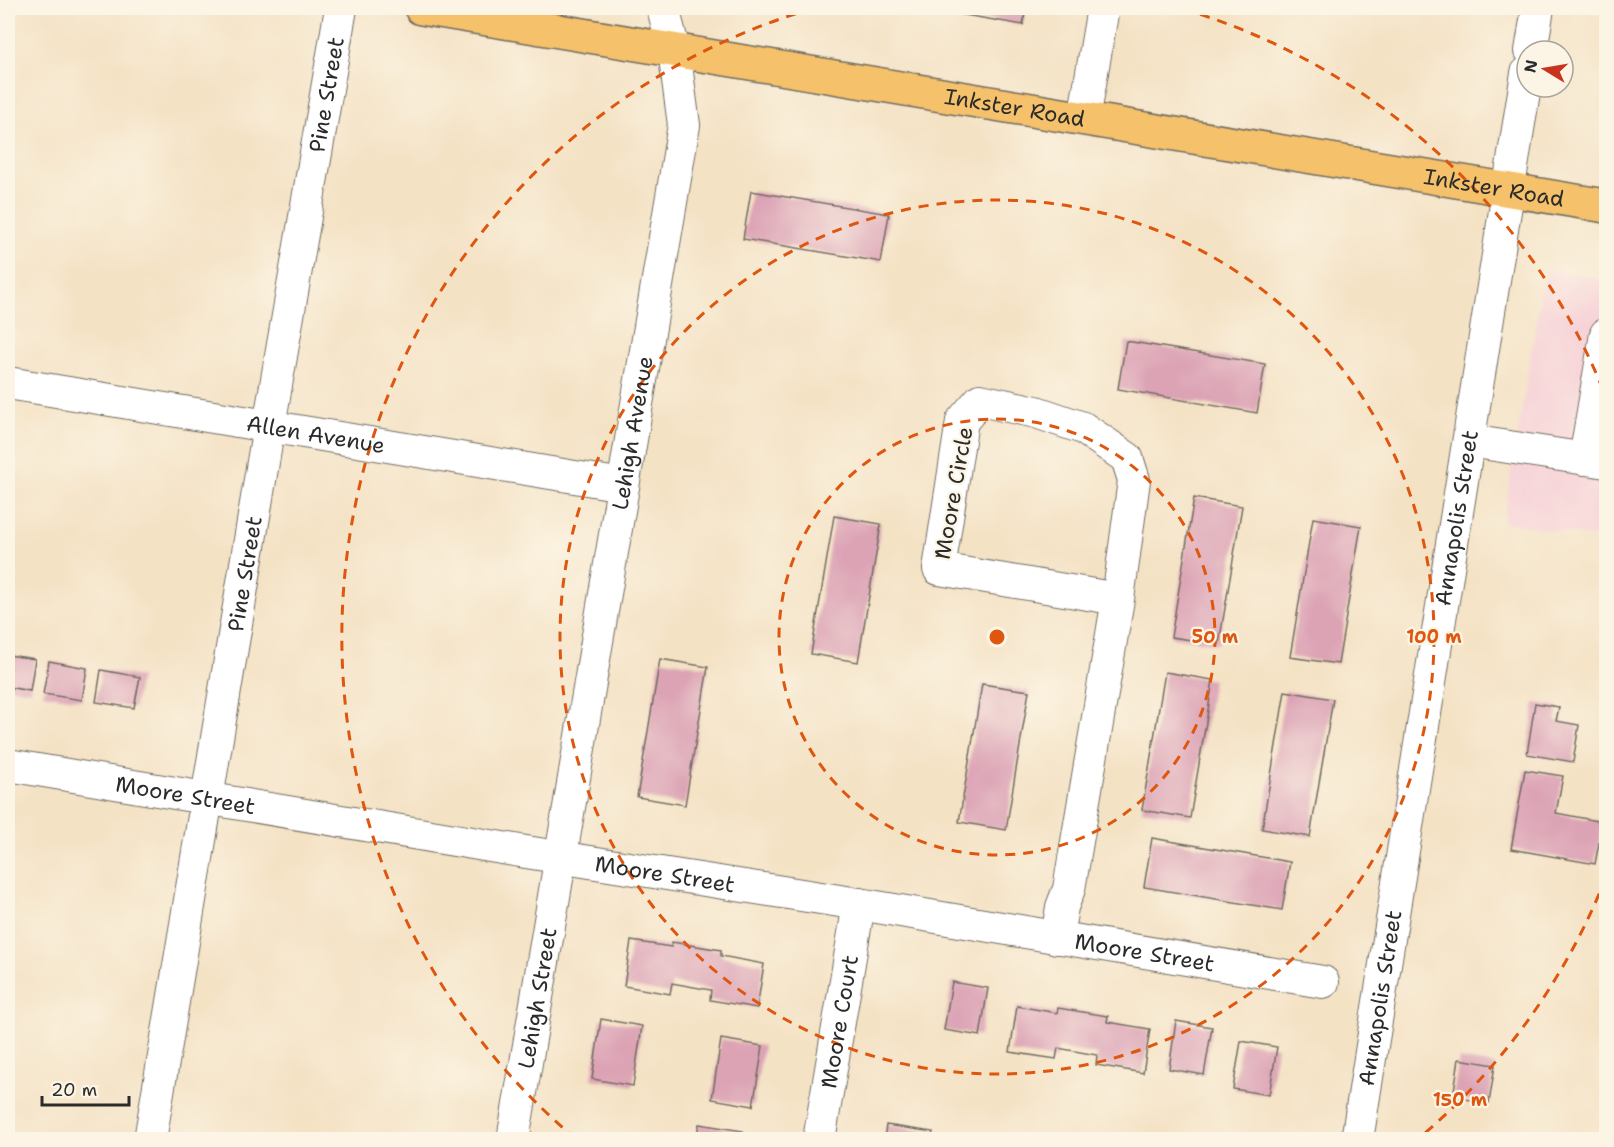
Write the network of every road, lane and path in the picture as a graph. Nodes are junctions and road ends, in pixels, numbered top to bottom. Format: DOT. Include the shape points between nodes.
graph roads {
  1 [pos="341,8"];
  2 [pos="421,8"];
  3 [pos="663,8"];
  4 [pos="1103,8"];
  5 [pos="1538,8"];
  6 [pos="1533,39"];
  7 [pos="674,50"];
  8 [pos="1523,99"];
  9 [pos="1084,119"];
  10 [pos="1509,190"];
  11 [pos="1606,206"];
  12 [pos="1606,334"];
  13 [pos="8,383"];
  14 [pos="269,426"];
  15 [pos="1469,441"];
  16 [pos="1596,460"];
  17 [pos="622,485"];
  18 [pos="1118,599"];
  19 [pos="8,765"];
  20 [pos="207,799"];
  21 [pos="560,857"];
  22 [pos="859,904"];
  23 [pos="1057,939"];
  24 [pos="1323,982"];
  25 [pos="150,1140"];
  26 [pos="513,1140"];
  27 [pos="819,1140"];
  28 [pos="1357,1140"];
  1 -- 14 [label="street, Pine Street"];
  2 -- 7 [label="main road, Inkster Road"];
  3 -- 7 [label="street, Lehigh Avenue"];
  4 -- 9 [label="street"];
  5 -- 6 [label="street"];
  7 -- 9 [label="main road, Inkster Road"];
  7 -- 17 [label="street, Lehigh Avenue" via="684,125"];
  8 -- 10 [label="street, Annapolis Street"];
  9 -- 10 [label="main road, Inkster Road"];
  10 -- 11 [label="main road, Inkster Road"];
  10 -- 15 [label="street, Annapolis Street"];
  12 -- 16 [label="street"];
  13 -- 14 [label="street, Allen Avenue"];
  14 -- 17 [label="street, Allen Avenue"];
  14 -- 20 [label="street, Pine Street"];
  15 -- 16 [label="street"];
  15 -- 28 [label="street, Annapolis Street"];
  17 -- 21 [label="street, Lehigh Avenue"];
  18 -- 18 [label="street, Moore Circle" via="939,569 962,422 980,400 1036,412 1083,428 1127,458 1134,480"];
  18 -- 23 [label="street, Moore Circle"];
  19 -- 20 [label="street, Moore Street"];
  20 -- 21 [label="street, Moore Street"];
  20 -- 25 [label="street, Pine Street"];
  21 -- 22 [label="street, Moore Street"];
  21 -- 26 [label="street, Lehigh Street"];
  22 -- 23 [label="street, Moore Street"];
  22 -- 27 [label="street, Moore Court"];
  23 -- 24 [label="street, Moore Street"];
}
